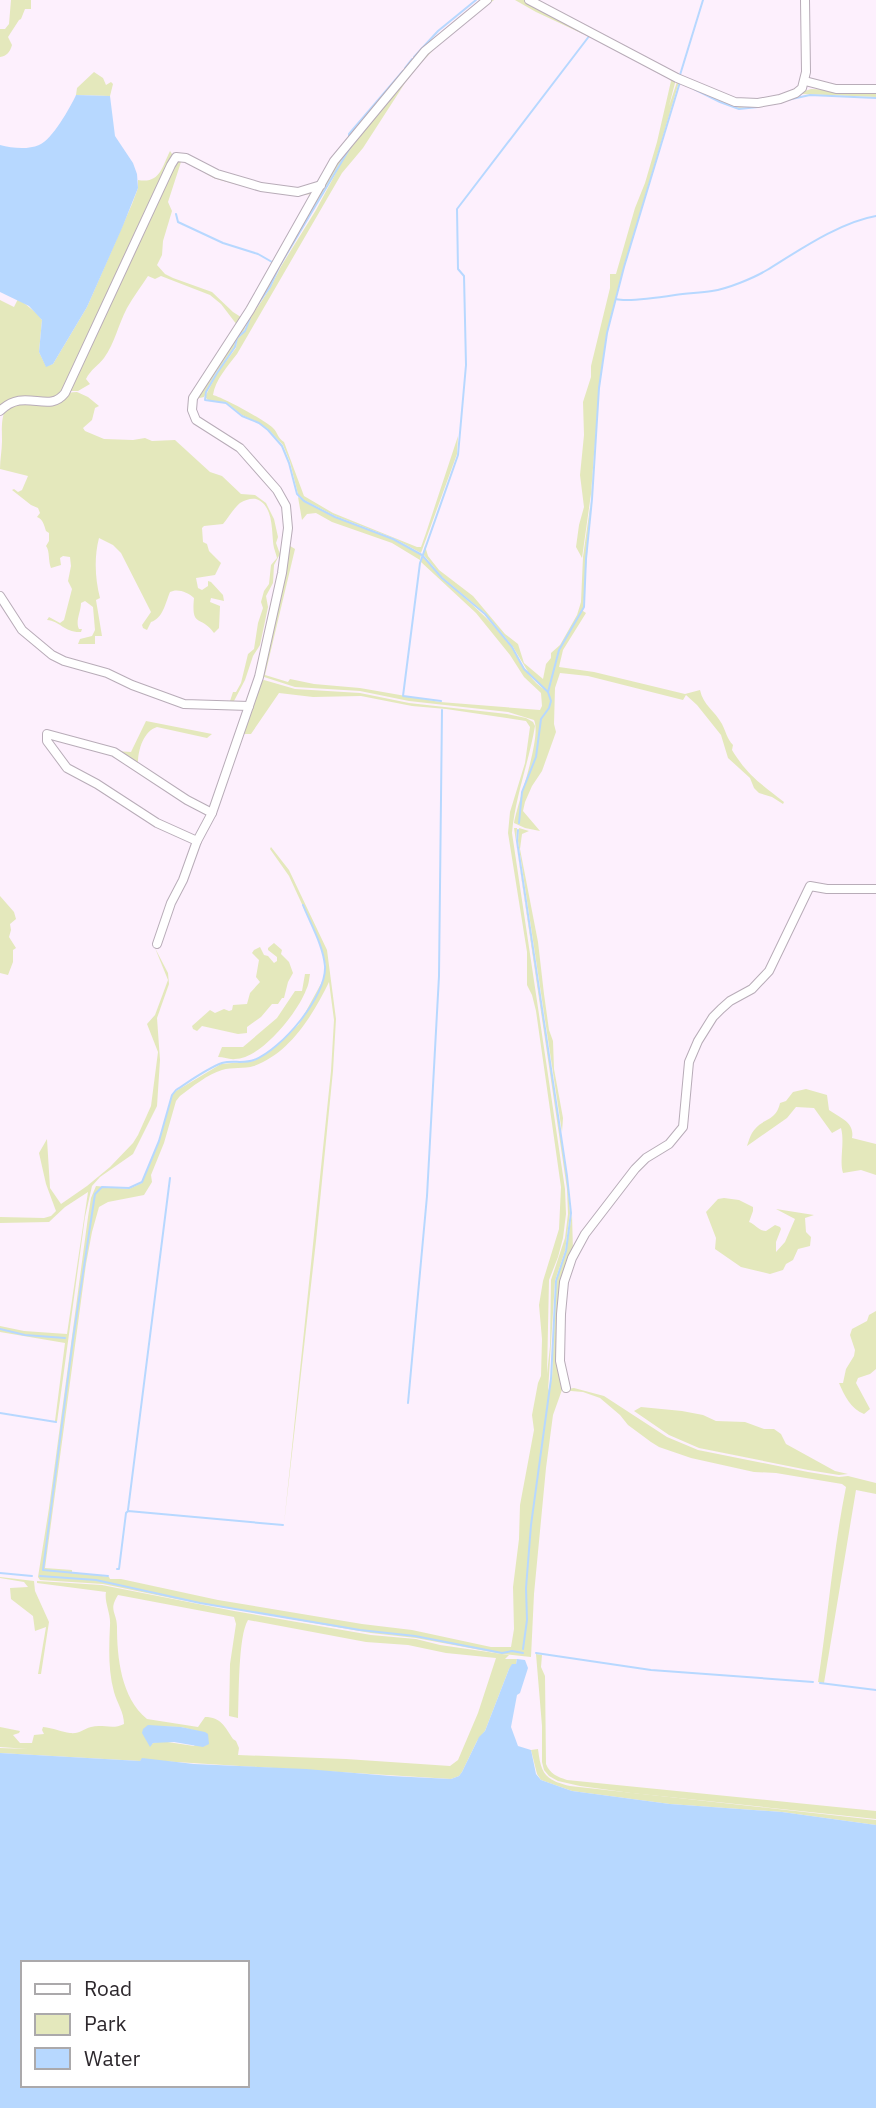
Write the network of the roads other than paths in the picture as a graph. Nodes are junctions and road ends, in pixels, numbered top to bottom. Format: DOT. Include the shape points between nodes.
graph roads {
  1 [pos="487,0"];
  2 [pos="529,0"];
  3 [pos="805,0"];
  4 [pos="805,81"];
  5 [pos="876,89"];
  6 [pos="321,185"];
  7 [pos="0,411"];
  8 [pos="0,596"];
  9 [pos="249,706"];
  10 [pos="212,813"];
  11 [pos="197,841"];
  12 [pos="876,889"];
  13 [pos="157,944"];
  14 [pos="566,1388"];
  1 -- 6 [label="street" via="409,69 334,161"];
  2 -- 4 [label="street" via="677,78 735,102 780,99 796,93"];
  3 -- 4 [label="street"];
  4 -- 5 [label="street" via="836,89"];
  6 -- 7 [label="street" via="298,192 261,187 176,157 65,393 52,402 21,399"];
  6 -- 9 [label="street" via="192,404 193,416 201,425 251,458 288,513 273,617"];
  8 -- 9 [label="street" via="22,630 64,661 184,704"];
  9 -- 10 [label="street"];
  10 -- 11 [label="street"];
  10 -- 11 [label="street" via="114,752 47,734 47,741 67,768 157,823"];
  11 -- 13 [label="street"];
  12 -- 14 [label="street" via="810,886 769,971 713,1017 689,1062 683,1127 669,1144 635,1168 572,1258 564,1282 561,1322"];
}
